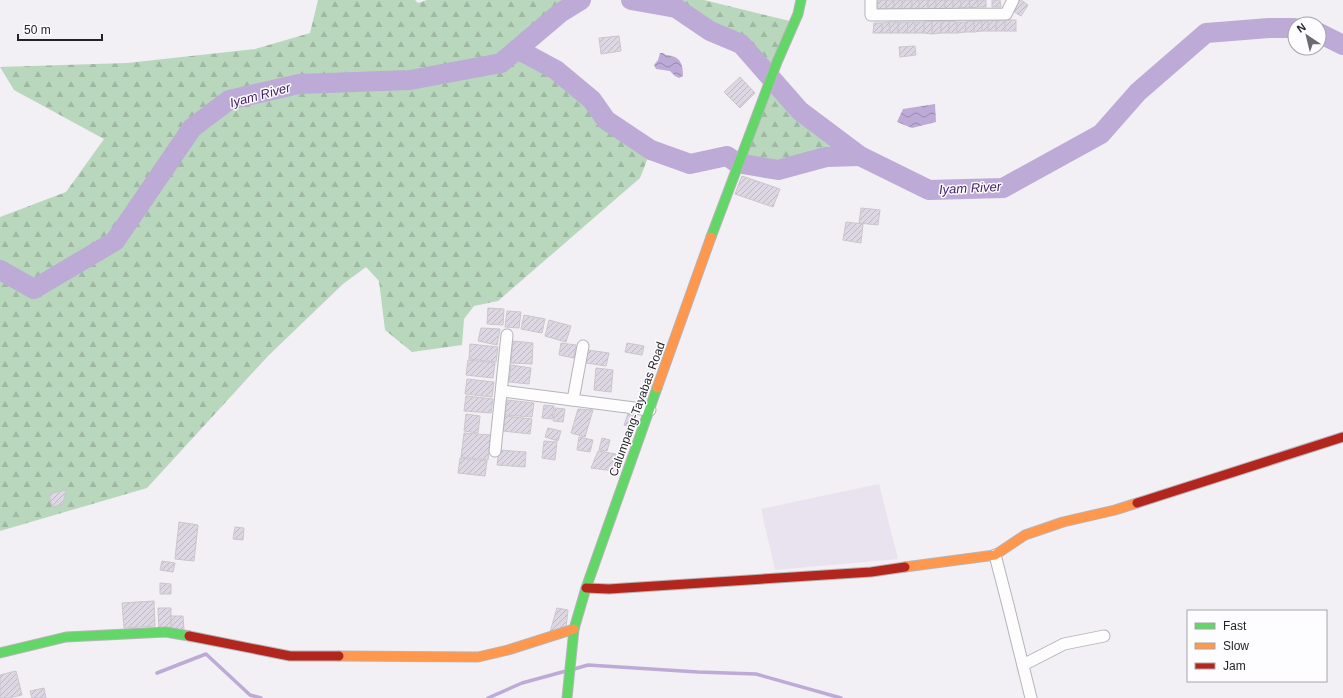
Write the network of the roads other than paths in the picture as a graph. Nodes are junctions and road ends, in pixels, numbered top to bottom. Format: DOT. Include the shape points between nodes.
graph roads {
  1 [pos="801,0"];
  2 [pos="871,0"];
  3 [pos="1013,0"];
  4 [pos="508,335"];
  5 [pos="583,346"];
  6 [pos="502,391"];
  7 [pos="573,400"];
  8 [pos="650,410"];
  9 [pos="1343,437"];
  10 [pos="495,451"];
  11 [pos="995,555"];
  12 [pos="586,588"];
  13 [pos="574,629"];
  14 [pos="1104,636"];
  15 [pos="0,653"];
  16 [pos="1023,665"];
  17 [pos="567,698"];
  18 [pos="1031,698"];
  1 -- 8 [label="street, Calumpang-Tayabas Road" via="798,14 736,167"];
  2 -- 3 [label="street" via="871,15 1006,14"];
  4 -- 6 [label="street"];
  5 -- 7 [label="street"];
  6 -- 7 [label="street"];
  6 -- 10 [label="street"];
  7 -- 8 [label="street"];
  8 -- 12 [label="street, Calumpang-Tayabas Road"];
  9 -- 11 [label="street" via="1115,510 1063,522 1025,535"];
  11 -- 12 [label="street" via="871,572 609,589"];
  11 -- 16 [label="street"];
  12 -- 13 [label="street, Calumpang-Tayabas Road"];
  13 -- 15 [label="street" via="478,657 290,656 166,632 66,637"];
  13 -- 17 [label="street, Calumpang-Tayabas Road"];
  14 -- 16 [label="street" via="1064,644"];
  16 -- 18 [label="street"];
}
